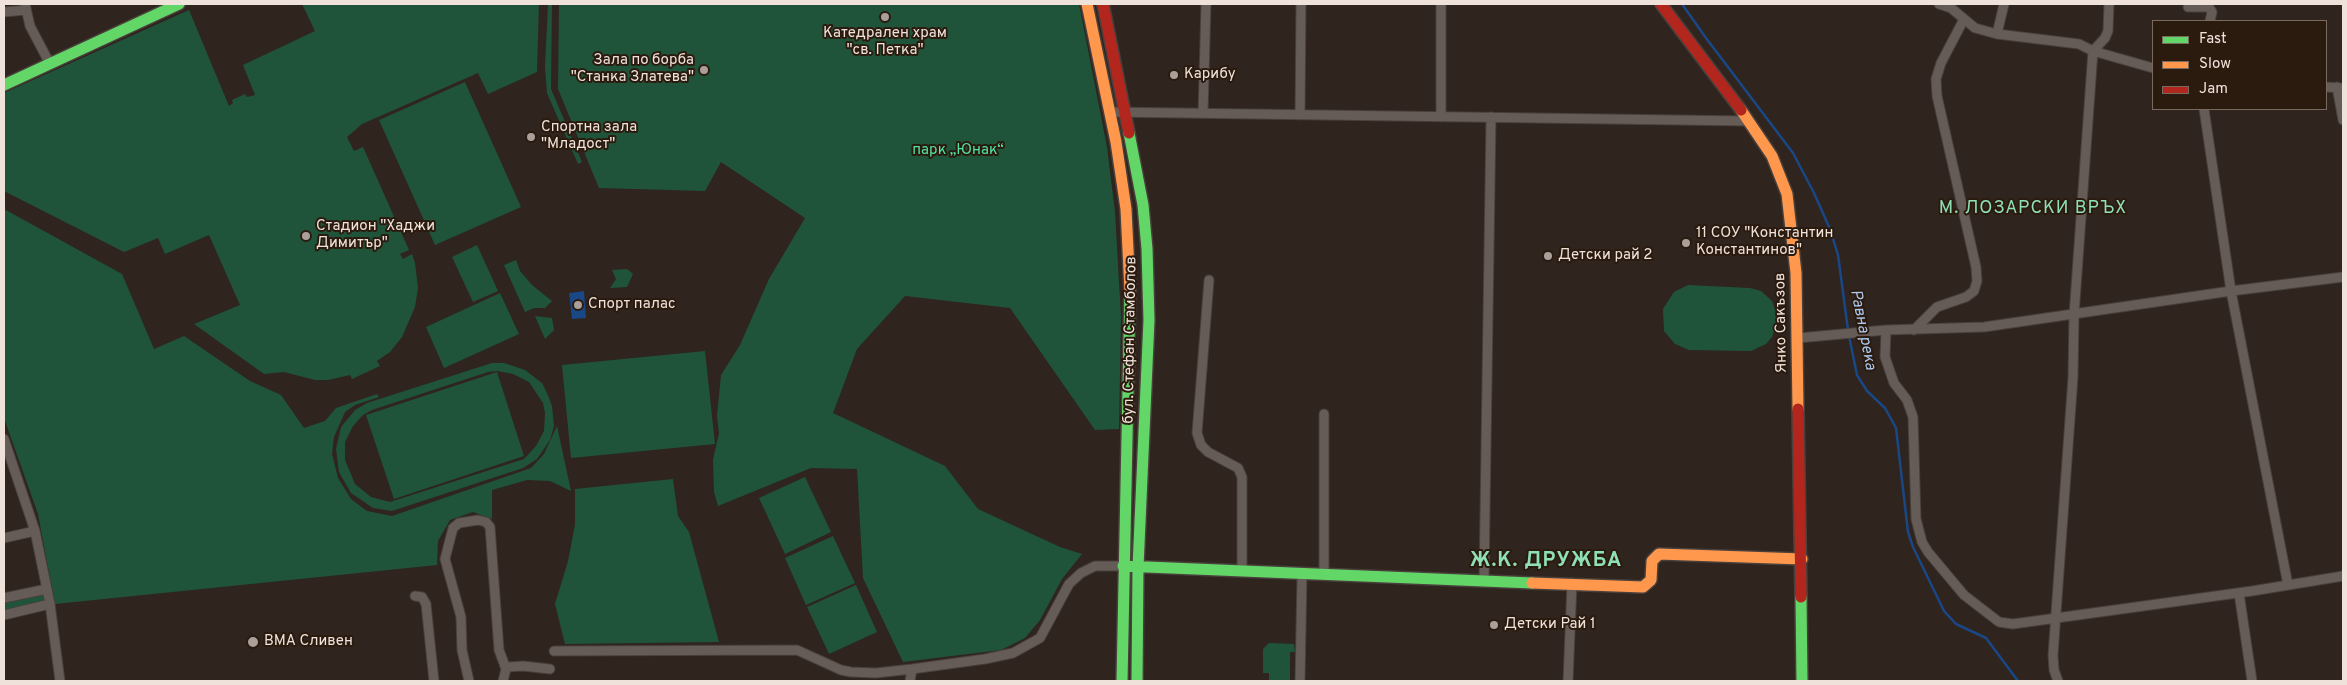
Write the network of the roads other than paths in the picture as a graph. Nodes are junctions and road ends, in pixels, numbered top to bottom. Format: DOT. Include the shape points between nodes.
graph roads {
  1 [pos="179,4"];
  2 [pos="1087,4"];
  3 [pos="1103,4"];
  4 [pos="1206,4"];
  5 [pos="1301,4"];
  6 [pos="1441,4"];
  7 [pos="1661,4"];
  8 [pos="1939,4"];
  9 [pos="2004,4"];
  10 [pos="2109,4"];
  11 [pos="25,7"];
  12 [pos="2188,7"];
  13 [pos="4,12"];
  14 [pos="1964,19"];
  15 [pos="2210,20"];
  16 [pos="1997,34"];
  17 [pos="2093,51"];
  18 [pos="50,64"];
  19 [pos="2152,68"];
  20 [pos="4,85"];
  21 [pos="2327,87"];
  22 [pos="2340,88"];
  23 [pos="2204,110"];
  24 [pos="1110,112"];
  25 [pos="1125,112"];
  26 [pos="1203,113"];
  27 [pos="1300,115"];
  28 [pos="1440,117"];
  29 [pos="1491,117"];
  30 [pos="2343,120"];
  31 [pos="1748,121"];
  32 [pos="2343,277"];
  33 [pos="1208,280"];
  34 [pos="2231,291"];
  35 [pos="2074,314"];
  36 [pos="1886,330"];
  37 [pos="1914,330"];
  38 [pos="1798,338"];
  39 [pos="1324,414"];
  40 [pos="4,439"];
  41 [pos="35,531"];
  42 [pos="4,538"];
  43 [pos="1802,558"];
  44 [pos="1123,566"];
  45 [pos="1138,567"];
  46 [pos="1242,571"];
  47 [pos="1302,574"];
  48 [pos="1324,574"];
  49 [pos="2343,576"];
  50 [pos="1484,580"];
  51 [pos="1572,584"];
  52 [pos="2288,585"];
  53 [pos="47,589"];
  54 [pos="2239,593"];
  55 [pos="415,596"];
  56 [pos="4,598"];
  57 [pos="50,604"];
  58 [pos="4,615"];
  59 [pos="2055,616"];
  60 [pos="554,651"];
  61 [pos="550,669"];
  62 [pos="912,669"];
  63 [pos="506,670"];
  64 [pos="60,681"];
  65 [pos="434,681"];
  66 [pos="469,681"];
  67 [pos="503,681"];
  68 [pos="910,681"];
  69 [pos="1122,681"];
  70 [pos="1137,681"];
  71 [pos="1300,681"];
  72 [pos="1568,681"];
  73 [pos="1802,681"];
  74 [pos="2058,681"];
  75 [pos="2252,681"];
  1 -- 18 [label="main road"];
  2 -- 24 [label="main road, бул. Стефан Стамболов"];
  3 -- 25 [label="main road, бул. Стефан Стамболов"];
  4 -- 26 [label="street"];
  5 -- 27 [label="street"];
  6 -- 28 [label="street"];
  7 -- 31 [label="main road, Янко Сакъзов"];
  8 -- 14 [label="street" via="1951,8"];
  9 -- 16 [label="street"];
  10 -- 17 [label="street" via="2108,31"];
  11 -- 13 [label="street"];
  11 -- 18 [label="street" via="30,26"];
  12 -- 15 [label="street" via="2209,7 2212,12"];
  14 -- 16 [label="street" via="1975,28"];
  14 -- 37 [label="street" via="1936,79 1977,281 1974,291 1966,298 1937,307"];
  16 -- 17 [label="street" via="2079,44"];
  17 -- 19 [label="street"];
  17 -- 35 [label="street"];
  18 -- 20 [label="main road"];
  21 -- 22 [label="street"];
  22 -- 30 [label="street"];
  23 -- 34 [label="street"];
  24 -- 25 [label="street"];
  24 -- 44 [label="main road, бул. Стефан Стамболов" via="1126,209 1131,322"];
  25 -- 26 [label="street"];
  25 -- 45 [label="main road, бул. Стефан Стамболов" via="1143,205 1147,249 1149,320"];
  26 -- 27 [label="street"];
  27 -- 28 [label="street"];
  28 -- 29 [label="street"];
  29 -- 31 [label="street"];
  29 -- 50 [label="street"];
  31 -- 38 [label="main road, Янко Сакъзов" via="1772,156 1787,194 1796,272"];
  32 -- 34 [label="street"];
  33 -- 46 [label="street" via="1197,433 1201,445 1208,452 1238,468 1242,476"];
  34 -- 35 [label="street"];
  34 -- 52 [label="street"];
  35 -- 37 [label="street" via="1984,327"];
  35 -- 59 [label="street" via="2073,377"];
  36 -- 37 [label="street"];
  36 -- 38 [label="street"];
  36 -- 59 [label="street" via="1885,357 1894,383 1907,400 1913,417 1916,519 1918,532 1928,552 1964,594 1999,622 2013,624"];
  38 -- 43 [label="main road, Янко Сакъзов"];
  39 -- 48 [label="street"];
  40 -- 41 [label="street"];
  41 -- 42 [label="street"];
  41 -- 53 [label="street"];
  43 -- 51 [label="main road" via="1659,554 1653,559 1651,580 1646,586"];
  43 -- 73 [label="main road, Янко Сакъзов"];
  44 -- 45 [label="main road"];
  44 -- 62 [label="street" via="1095,566 1081,573 1069,584 1040,638 1027,647 985,659"];
  44 -- 69 [label="main road, бул. Стефан Стамболов"];
  45 -- 46 [label="main road"];
  45 -- 70 [label="main road, бул. Стефан Стамболов"];
  46 -- 47 [label="main road"];
  47 -- 48 [label="main road"];
  47 -- 71 [label="street"];
  48 -- 50 [label="main road"];
  49 -- 52 [label="street"];
  50 -- 51 [label="main road"];
  51 -- 72 [label="street"];
  52 -- 54 [label="street"];
  53 -- 56 [label="street"];
  53 -- 57 [label="street"];
  54 -- 59 [label="street"];
  54 -- 75 [label="street"];
  55 -- 65 [label="street" via="422,597 426,604"];
  57 -- 58 [label="street"];
  57 -- 64 [label="street"];
  59 -- 74 [label="street" via="2053,655"];
  60 -- 62 [label="street" via="797,650 851,672"];
  61 -- 63 [label="street" via="513,666"];
  62 -- 68 [label="street"];
  63 -- 66 [label="street" via="499,650 490,527 478,520 458,523 453,528 445,558 461,617 462,650"];
  63 -- 67 [label="street"];
}
